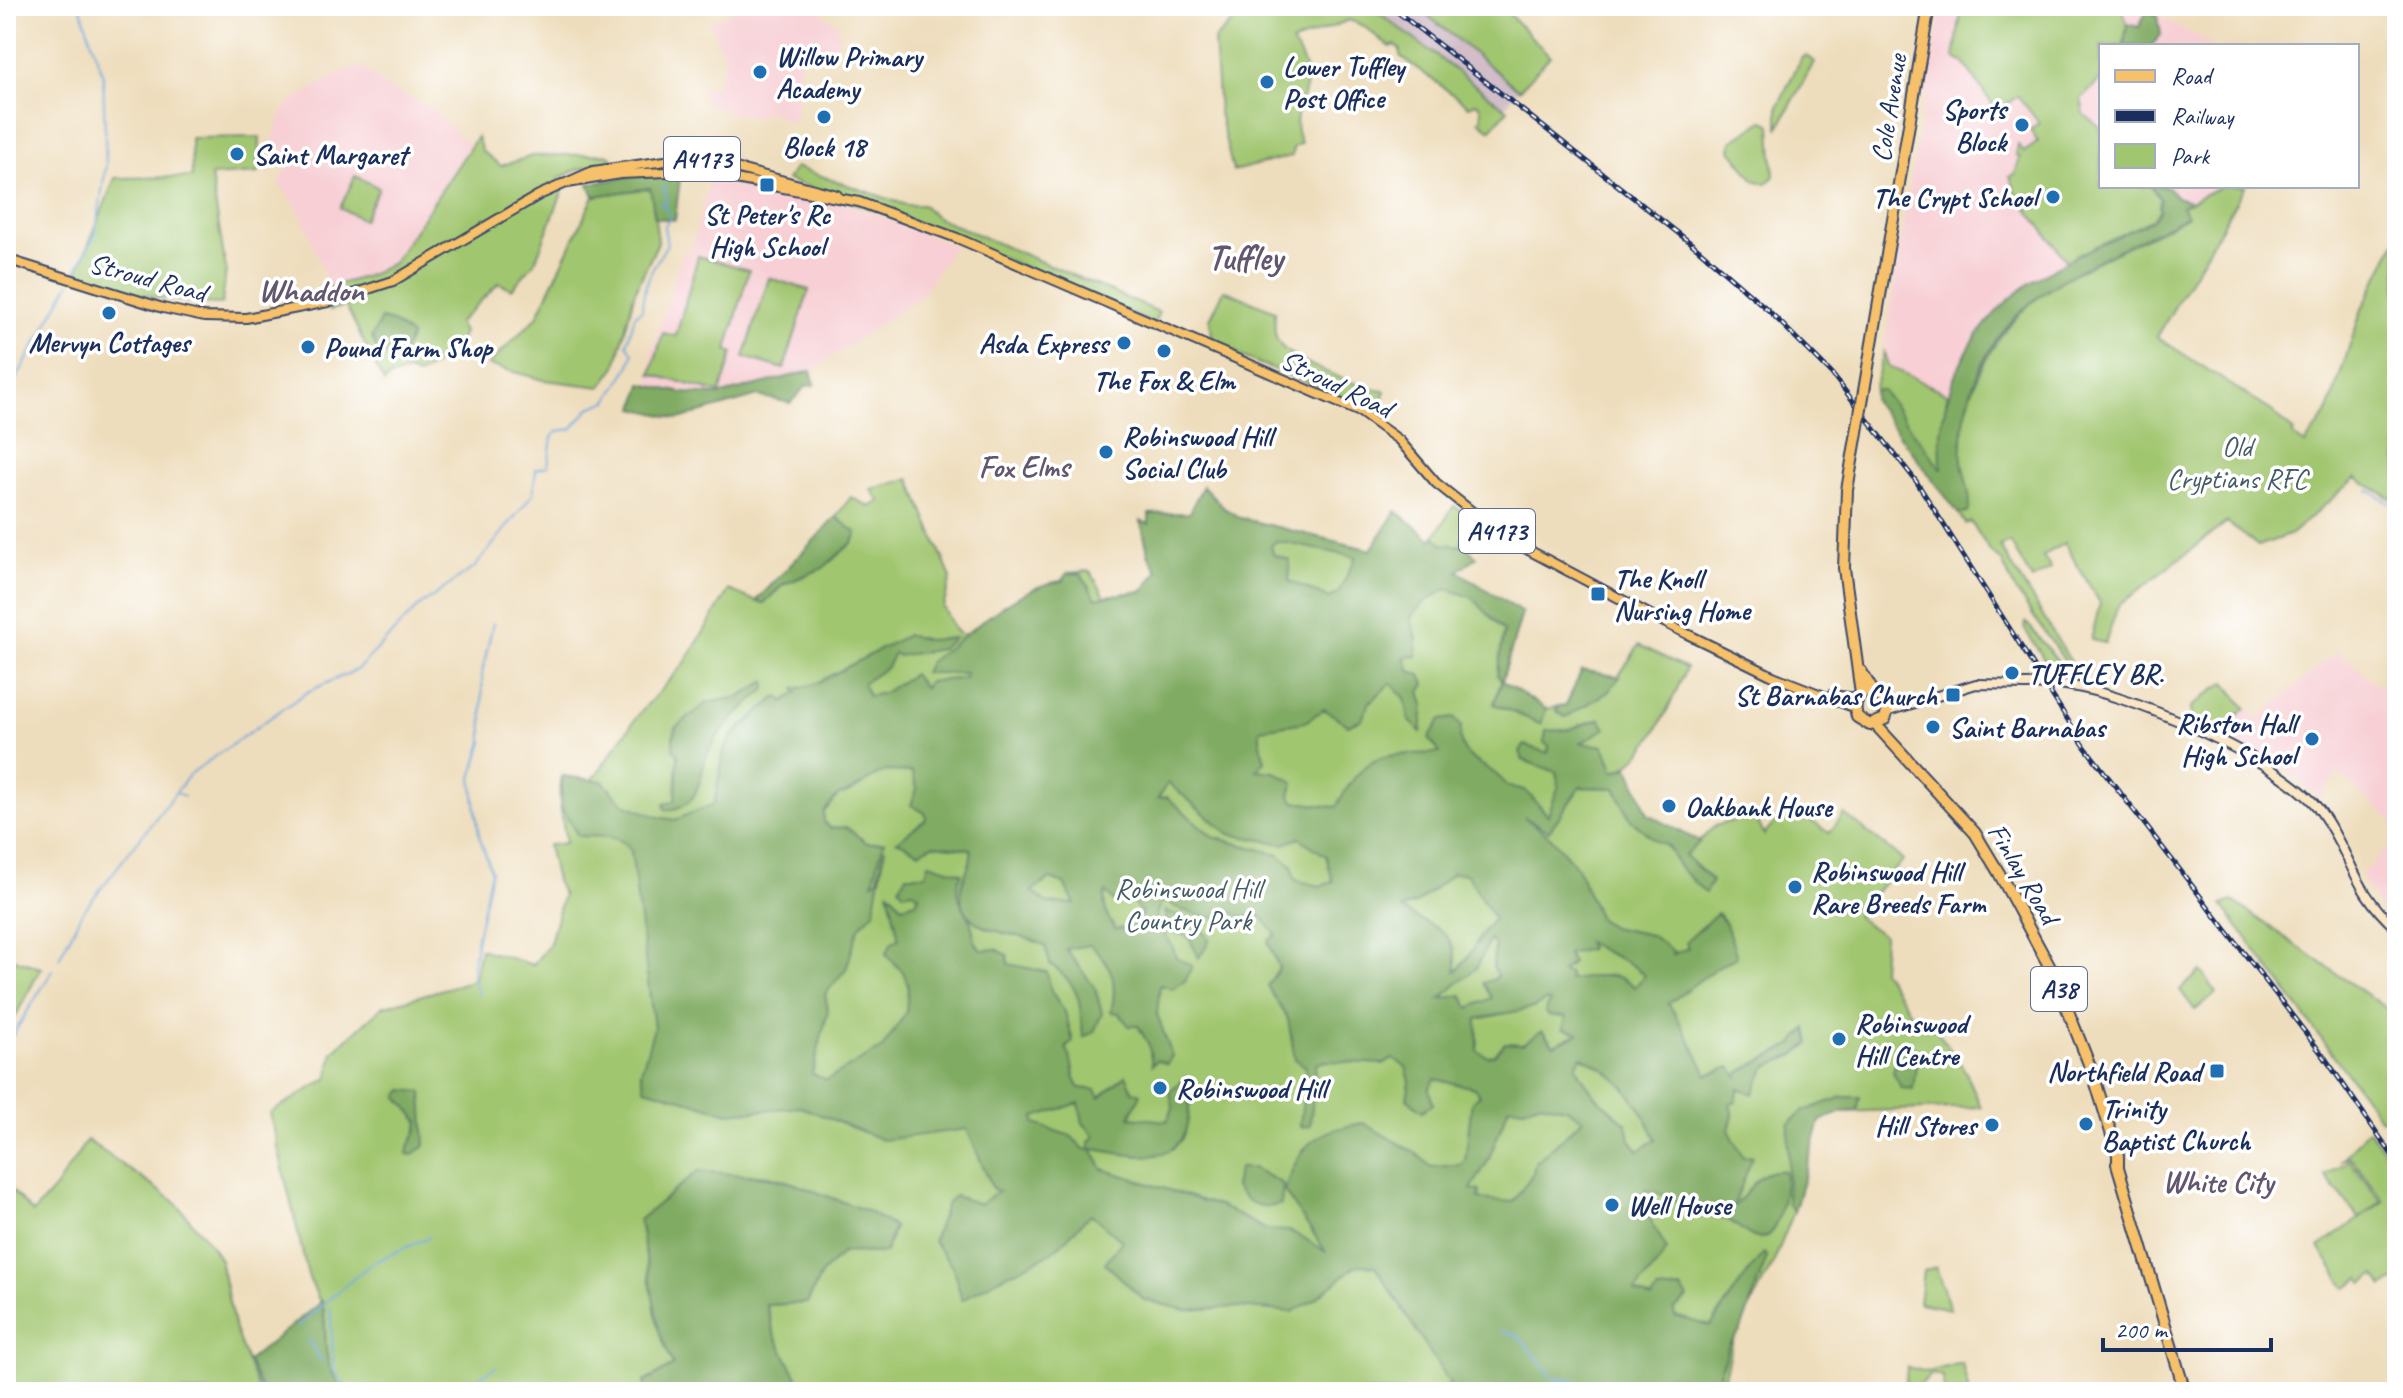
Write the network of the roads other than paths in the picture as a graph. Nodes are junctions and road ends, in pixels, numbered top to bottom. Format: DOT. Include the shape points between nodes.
graph roads {
  1 [pos="1929,6"];
  2 [pos="620,170"];
  3 [pos="841,197"];
  4 [pos="6,259"];
  5 [pos="1859,666"];
  6 [pos="1873,690"];
  7 [pos="1884,697"];
  8 [pos="1858,700"];
  9 [pos="1912,703"];
  10 [pos="1883,718"];
  11 [pos="2397,929"];
  12 [pos="2102,1116"];
  13 [pos="2118,1167"];
  14 [pos="2185,1392"];
  1 -- 5 [label="highway, Cole Avenue, bridge" via="1847,490 1843,560"];
  2 -- 3 [label="main road, Stroud Road / A4173" via="692,171"];
  2 -- 3 [label="main road, Stroud Road / A4173" via="694,157"];
  2 -- 4 [label="main road, Stroud Road / A4173" via="593,171 562,184 394,280 328,302 246,318 204,317"];
  3 -- 8 [label="main road, Stroud Road / A4173" via="954,237 1360,412 1399,440 1436,483 1504,537 1773,676"];
  5 -- 6 [label="highway"];
  5 -- 8 [label="highway"];
  6 -- 7 [label="highway"];
  6 -- 8 [label="highway"];
  7 -- 9 [label="main road"];
  7 -- 10 [label="highway, A38"];
  8 -- 10 [label="highway" via="1860,721"];
  9 -- 10 [label="main road"];
  9 -- 11 [label="main road, bridge" via="1979,684 2056,684 2177,720 2273,769 2315,803 2360,889"];
  10 -- 12 [label="highway, Finlay Road / A38" via="1888,736 1975,833 1999,873 2053,973 2093,1074"];
  12 -- 13 [label="highway, Finlay Road / A38"];
  12 -- 13 [label="highway, Finlay Road / A38" via="2116,1146"];
  13 -- 14 [label="highway, Finlay Road / A38"];
}
